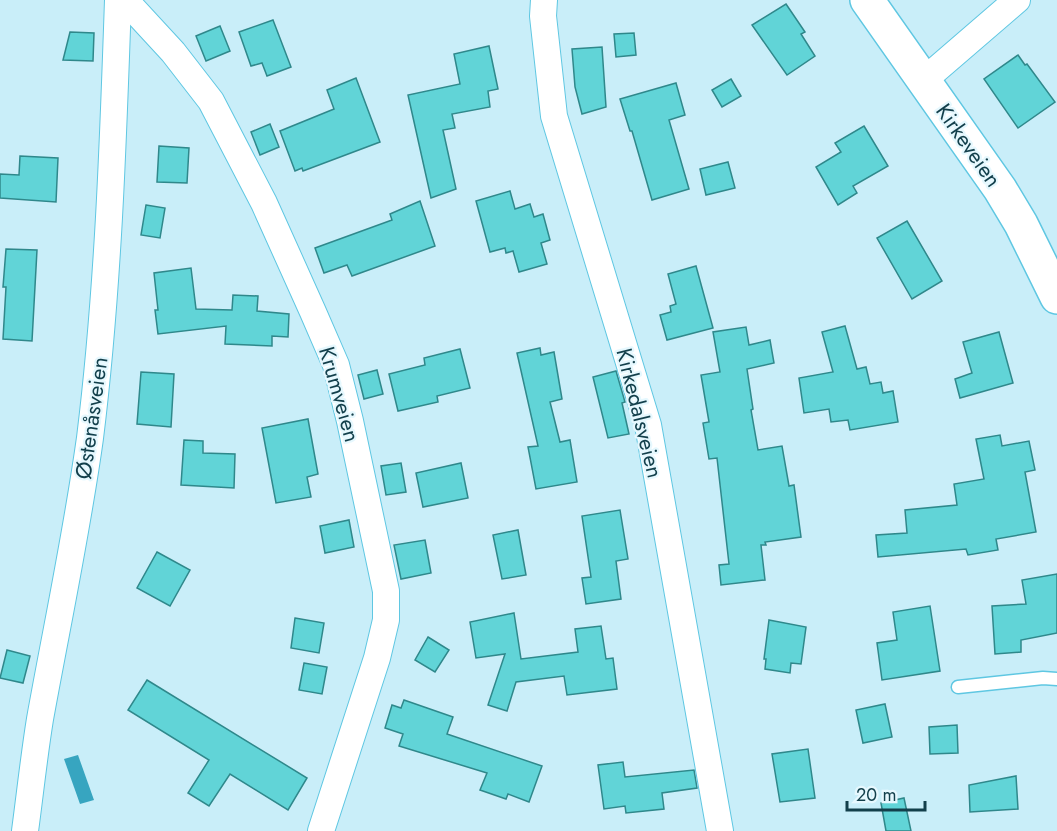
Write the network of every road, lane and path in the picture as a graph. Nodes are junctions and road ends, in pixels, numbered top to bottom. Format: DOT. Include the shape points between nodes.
graph roads {
  1 [pos="118,0"];
  2 [pos="125,0"];
  3 [pos="544,0"];
  4 [pos="867,0"];
  5 [pos="1017,0"];
  6 [pos="923,81"];
  7 [pos="1057,297"];
  8 [pos="1057,679"];
  9 [pos="958,687"];
  10 [pos="25,831"];
  11 [pos="321,831"];
  12 [pos="720,831"];
  1 -- 10 [label="street, Østenåsveien" via="113,155 98,369"];
  2 -- 11 [label="street, Krumveien" via="211,101 314,312 336,364 350,421 386,591 386,620"];
  3 -- 12 [label="street, Kirkedalsveien" via="554,116 648,425"];
  4 -- 6 [label="main road, Kirkeveien"];
  5 -- 6 [label="street"];
  6 -- 7 [label="main road, Kirkeveien" via="1000,189"];
  8 -- 9 [label="lane"];
}
